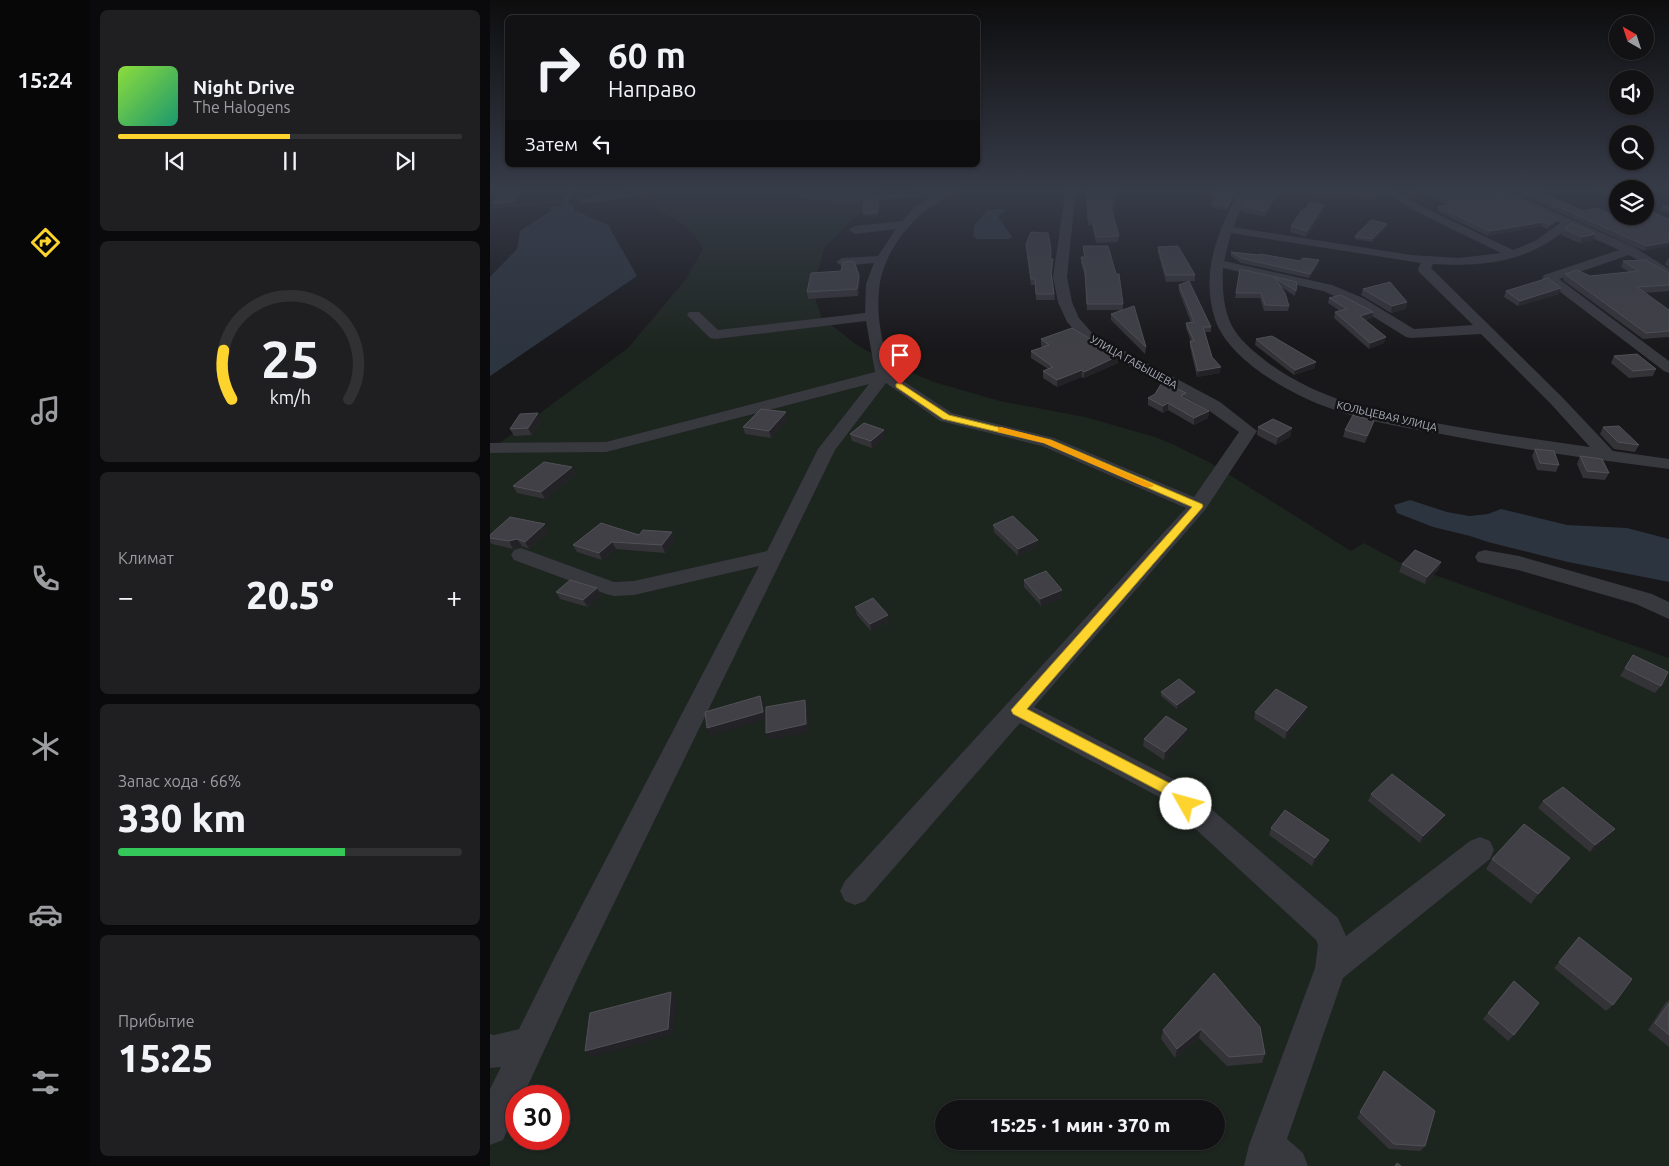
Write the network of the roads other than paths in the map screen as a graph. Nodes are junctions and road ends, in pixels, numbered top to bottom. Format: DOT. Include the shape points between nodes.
graph roads {
  1 [pos="893,242"];
  2 [pos="1064,242"];
  3 [pos="1221,242"];
  4 [pos="1307,242"];
  5 [pos="1488,242"];
  6 [pos="1543,242"];
  7 [pos="1614,242"];
  8 [pos="1630,250"];
  9 [pos="1512,254"];
  10 [pos="882,259"];
  11 [pos="1430,260"];
  12 [pos="842,262"];
  13 [pos="1216,263"];
  14 [pos="1667,272"];
  15 [pos="694,316"];
  16 [pos="873,316"];
  17 [pos="1484,329"];
  18 [pos="1669,368"];
  19 [pos="884,375"];
  20 [pos="490,448"];
  21 [pos="1607,456"];
  22 [pos="1669,464"];
  23 [pos="1198,506"];
  24 [pos="521,555"];
  25 [pos="776,556"];
  26 [pos="1485,557"];
  27 [pos="1669,611"];
  28 [pos="1018,710"];
  29 [pos="1480,850"];
  30 [pos="855,891"];
  31 [pos="1331,968"];
  32 [pos="531,1043"];
  33 [pos="490,1051"];
  34 [pos="490,1127"];
  35 [pos="1273,1159"];
  1 -- 10 [label="street"];
  2 -- 23 [label="street, УЛИЦА ГАБЫШЕВА" via="1060,277 1065,302 1072,319 1088,338 1214,406 1248,431"];
  3 -- 13 [label="street, КОЛЬЦЕВАЯ УЛИЦА"];
  4 -- 11 [label="street"];
  5 -- 9 [label="street, КОЛЬЦЕВАЯ УЛИЦА"];
  6 -- 9 [label="street"];
  7 -- 8 [label="street"];
  8 -- 14 [label="street"];
  8 -- 18 [label="street" via="1549,278"];
  9 -- 11 [label="street" via="1468,260"];
  10 -- 12 [label="street"];
  10 -- 16 [label="street" via="873,286"];
  11 -- 17 [label="street" via="1424,269"];
  13 -- 17 [label="street" via="1328,288 1358,301 1411,334"];
  13 -- 21 [label="street, КОЛЬЦЕВАЯ УЛИЦА" via="1216,294 1223,322 1259,364 1291,385 1332,403 1386,418"];
  15 -- 16 [label="street" via="715,335"];
  16 -- 19 [label="street"];
  17 -- 21 [label="street"];
  19 -- 20 [label="street" via="606,447"];
  19 -- 23 [label="street" via="946,417 1048,442"];
  19 -- 25 [label="street" via="826,449"];
  21 -- 22 [label="street, КОЛЬЦЕВАЯ УЛИЦА"];
  23 -- 28 [label="street"];
  24 -- 25 [label="street" via="614,589 634,588"];
  25 -- 32 [label="street"];
  26 -- 27 [label="street" via="1519,562 1644,599"];
  28 -- 30 [label="street"];
  28 -- 31 [label="street" via="1172,791 1326,929 1334,944"];
  29 -- 31 [label="street"];
  31 -- 35 [label="street"];
  32 -- 33 [label="street"];
  32 -- 34 [label="street"];
}
